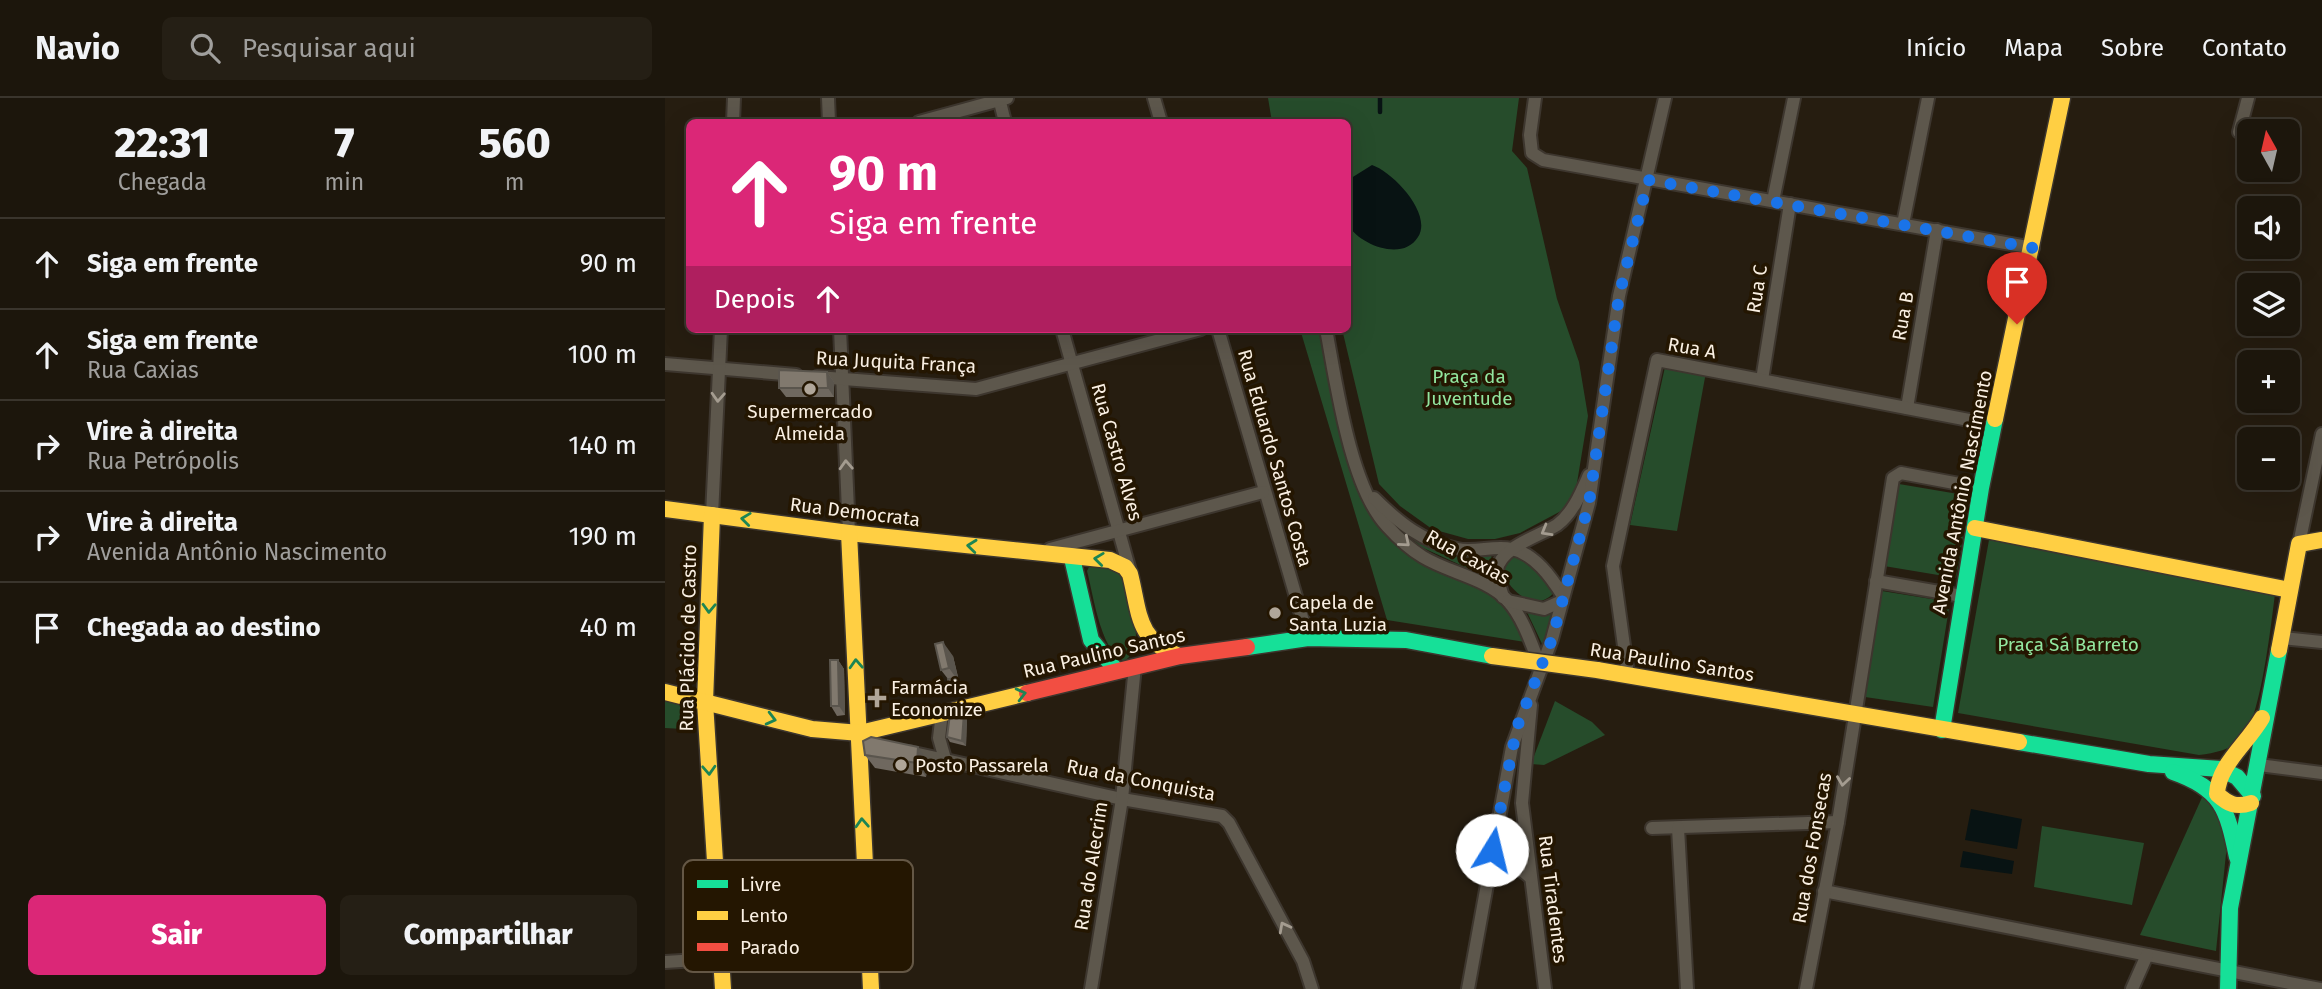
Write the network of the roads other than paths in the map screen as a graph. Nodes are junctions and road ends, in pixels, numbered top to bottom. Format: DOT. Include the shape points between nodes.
graph roads {
  1 [pos="734,98"];
  2 [pos="828,98"];
  3 [pos="1154,98"];
  4 [pos="1535,98"];
  5 [pos="1665,98"];
  6 [pos="1794,98"];
  7 [pos="1928,98"];
  8 [pos="2062,98"];
  9 [pos="2248,98"];
  10 [pos="1002,99"];
  11 [pos="733,119"];
  12 [pos="829,119"];
  13 [pos="930,119"];
  14 [pos="1005,119"];
  15 [pos="1160,119"];
  16 [pos="2242,119"];
  17 [pos="1648,180"];
  18 [pos="1773,201"];
  19 [pos="1790,204"];
  20 [pos="1903,224"];
  21 [pos="1937,230"];
  22 [pos="2033,248"];
  23 [pos="721,333"];
  24 [pos="840,333"];
  25 [pos="1063,333"];
  26 [pos="1187,333"];
  27 [pos="1218,333"];
  28 [pos="1327,333"];
  29 [pos="665,364"];
  30 [pos="1072,365"];
  31 [pos="719,369"];
  32 [pos="842,379"];
  33 [pos="1762,380"];
  34 [pos="1907,408"];
  35 [pos="1995,425"];
  36 [pos="2322,434"];
  37 [pos="1595,462"];
  38 [pos="1364,488"];
  39 [pos="1982,488"];
  40 [pos="1263,492"];
  41 [pos="665,509"];
  42 [pos="712,515"];
  43 [pos="1975,528"];
  44 [pos="1119,530"];
  45 [pos="849,533"];
  46 [pos="2322,540"];
  47 [pos="2299,544"];
  48 [pos="1513,550"];
  49 [pos="1040,552"];
  50 [pos="1072,558"];
  51 [pos="1876,581"];
  52 [pos="1133,586"];
  53 [pos="2290,590"];
  54 [pos="1962,596"];
  55 [pos="1562,598"];
  56 [pos="1505,599"];
  57 [pos="1138,614"];
  58 [pos="1308,638"];
  59 [pos="2282,638"];
  60 [pos="2322,642"];
  61 [pos="1180,656"];
  62 [pos="1135,666"];
  63 [pos="1541,668"];
  64 [pos="1116,670"];
  65 [pos="1628,675"];
  66 [pos="1534,688"];
  67 [pos="665,692"];
  68 [pos="2272,698"];
  69 [pos="705,702"];
  70 [pos="942,713"];
  71 [pos="1853,713"];
  72 [pos="1942,730"];
  73 [pos="864,741"];
  74 [pos="896,750"];
  75 [pos="945,759"];
  76 [pos="2149,764"];
  77 [pos="2259,765"];
  78 [pos="2221,769"];
  79 [pos="2322,773"];
  80 [pos="2217,794"];
  81 [pos="1122,799"];
  82 [pos="2252,799"];
  83 [pos="1838,822"];
  84 [pos="1652,828"];
  85 [pos="1678,828"];
  86 [pos="714,860"];
  87 [pos="866,860"];
  88 [pos="2239,867"];
  89 [pos="1488,875"];
  90 [pos="1530,877"];
  91 [pos="1824,891"];
  92 [pos="2147,955"];
  93 [pos="683,961"];
  94 [pos="665,962"];
  95 [pos="2227,971"];
  96 [pos="1091,989"];
  97 [pos="1313,989"];
  98 [pos="1468,989"];
  99 [pos="1545,989"];
  100 [pos="1687,989"];
  101 [pos="1806,989"];
  102 [pos="2132,989"];
  103 [pos="2228,989"];
  104 [pos="2320,989"];
  1 -- 11 [label="street"];
  2 -- 12 [label="street"];
  3 -- 15 [label="street"];
  4 -- 17 [label="street" via="1532,153 1543,160"];
  5 -- 17 [label="street"];
  6 -- 18 [label="street"];
  7 -- 20 [label="street"];
  8 -- 22 [label="main road, Avenida Antônio Nascimento"];
  9 -- 16 [label="street"];
  10 -- 13 [label="street"];
  10 -- 14 [label="street"];
  17 -- 18 [label="street"];
  17 -- 37 [label="street" via="1619,296"];
  18 -- 19 [label="street"];
  19 -- 20 [label="street"];
  19 -- 33 [label="street, Rua C"];
  20 -- 21 [label="street"];
  21 -- 22 [label="street"];
  21 -- 34 [label="street, Rua B"];
  22 -- 35 [label="main road, Avenida Antônio Nascimento"];
  23 -- 31 [label="street, Rua Plácido de Castro"];
  24 -- 32 [label="street"];
  25 -- 30 [label="street, Rua Castro Alves"];
  26 -- 30 [label="street, Rua Juquita França"];
  27 -- 40 [label="street, Rua Eduardo Santos Costa"];
  28 -- 38 [label="street, Rua Caxias"];
  29 -- 31 [label="street, Rua Juquita França"];
  30 -- 32 [label="street, Rua Juquita França" via="976,389"];
  30 -- 44 [label="street, Rua Castro Alves"];
  31 -- 32 [label="street, Rua Juquita França"];
  31 -- 42 [label="street, Rua Plácido de Castro, one-way"];
  45 -- 32 [label="street, one-way"];
  33 -- 34 [label="street, Rua A"];
  33 -- 65 [label="street, Rua A" via="1656,361 1613,566"];
  34 -- 35 [label="street, Rua A"];
  35 -- 39 [label="main road, Avenida Antônio Nascimento"];
  36 -- 47 [label="street"];
  37 -- 48 [label="street, one-way" via="1567,515"];
  37 -- 55 [label="street" via="1589,503"];
  38 -- 48 [label="street, Rua Caxias" via="1395,519 1435,544 1467,551"];
  38 -- 56 [label="street, Rua Caxias, one-way" via="1380,517 1423,557 1476,580"];
  39 -- 43 [label="main road, Avenida Antônio Nascimento"];
  39 -- 51 [label="street" via="1895,474"];
  40 -- 44 [label="street"];
  40 -- 58 [label="street, Rua Eduardo Santos Costa"];
  41 -- 42 [label="main road, Rua Democrata"];
  45 -- 42 [label="main road, Rua Democrata, one-way"];
  42 -- 69 [label="main road, Rua Plácido de Castro, one-way"];
  43 -- 53 [label="main road"];
  43 -- 54 [label="main road, Avenida Antônio Nascimento"];
  44 -- 49 [label="street"];
  44 -- 52 [label="street, Rua Castro Alves"];
  49 -- 45 [label="main road, Rua Democrata, one-way"];
  73 -- 45 [label="main road, one-way"];
  46 -- 47 [label="main road"];
  47 -- 53 [label="main road"];
  48 -- 55 [label="street, Rua Caxias" via="1540,566"];
  48 -- 56 [label="street" via="1497,568"];
  49 -- 50 [label="main road, Rua Democrata"];
  52 -- 50 [label="main road, Rua Democrata, one-way" via="1125,567 1110,559"];
  50 -- 64 [label="main road" via="1091,640"];
  51 -- 54 [label="street"];
  51 -- 71 [label="street"];
  52 -- 57 [label="main road"];
  53 -- 59 [label="main road"];
  54 -- 72 [label="main road, Avenida Antônio Nascimento"];
  55 -- 56 [label="street" via="1544,609"];
  55 -- 63 [label="street"];
  56 -- 63 [label="street, Rua Caxias" via="1521,621"];
  57 -- 61 [label="main road" via="1154,645"];
  57 -- 62 [label="main road"];
  58 -- 61 [label="main road, Rua Paulino Santos"];
  58 -- 65 [label="main road, Rua Paulino Santos, bridge" via="1406,640"];
  59 -- 60 [label="street"];
  59 -- 68 [label="main road"];
  61 -- 62 [label="main road, Rua Paulino Santos"];
  62 -- 64 [label="main road, Rua Paulino Santos"];
  62 -- 81 [label="street, Rua do Alecrim"];
  63 -- 66 [label="street"];
  70 -- 64 [label="main road, Rua Paulino Santos, one-way"];
  65 -- 71 [label="main road, Rua Paulino Santos"];
  66 -- 89 [label="street" via="1512,747"];
  66 -- 90 [label="street, Rua Tiradentes" via="1522,803"];
  67 -- 69 [label="main road, Rua Paulino Santos"];
  68 -- 77 [label="main road"];
  68 -- 78 [label="main road" via="2251,738"];
  69 -- 73 [label="main road, Rua Paulino Santos, one-way"];
  69 -- 86 [label="main road, Rua Plácido de Castro, one-way"];
  70 -- 73 [label="main road, Rua Paulino Santos"];
  70 -- 75 [label="street" via="939,738"];
  71 -- 72 [label="main road, Rua Paulino Santos"];
  71 -- 83 [label="street, Rua dos Fonsecas, one-way"];
  72 -- 76 [label="main road, Rua Paulino Santos"];
  87 -- 73 [label="main road, one-way"];
  74 -- 75 [label="street, Rua da Conquista"];
  75 -- 81 [label="street, Rua da Conquista"];
  76 -- 78 [label="main road, Rua Paulino Santos"];
  76 -- 80 [label="main road, Rua Paulino Santos" via="2203,781"];
  77 -- 79 [label="street"];
  77 -- 82 [label="main road"];
  78 -- 80 [label="main road"];
  78 -- 82 [label="main road" via="2237,777"];
  80 -- 82 [label="main road, Rua Paulino Santos" via="2233,807"];
  80 -- 88 [label="main road" via="2229,821"];
  81 -- 96 [label="street, Rua do Alecrim"];
  97 -- 81 [label="street, Rua da Conquista, one-way" via="1303,961 1229,823 1215,814"];
  82 -- 88 [label="main road"];
  83 -- 85 [label="street"];
  83 -- 91 [label="street, Rua dos Fonsecas"];
  84 -- 85 [label="street"];
  85 -- 100 [label="street"];
  88 -- 95 [label="main road" via="2230,908"];
  89 -- 90 [label="street" via="1506,864"];
  89 -- 98 [label="street"];
  90 -- 99 [label="street, Rua Tiradentes"];
  91 -- 92 [label="street"];
  91 -- 101 [label="street, Rua dos Fonsecas"];
  92 -- 95 [label="street"];
  92 -- 102 [label="street"];
  93 -- 94 [label="street"];
  95 -- 103 [label="main road"];
  95 -- 104 [label="street"];
}
